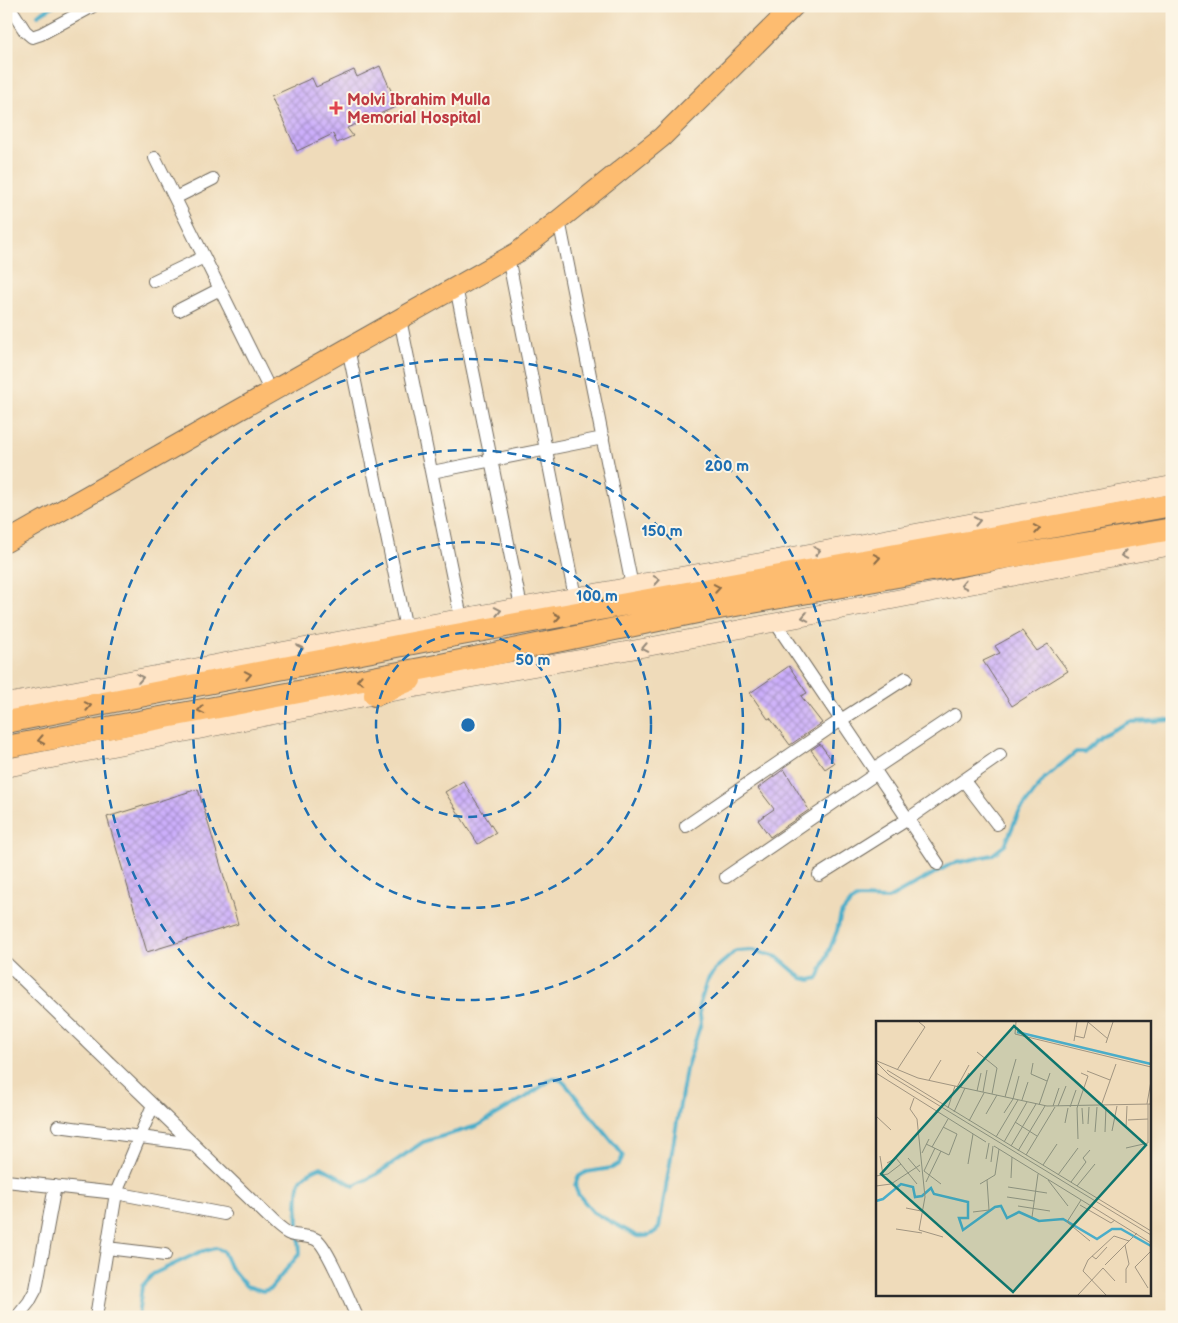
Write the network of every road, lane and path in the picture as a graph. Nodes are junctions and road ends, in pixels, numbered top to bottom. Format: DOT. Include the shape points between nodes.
graph roads {
  1 [pos="10,6"];
  2 [pos="93,6"];
  3 [pos="794,6"];
  4 [pos="155,158"];
  5 [pos="213,179"];
  6 [pos="175,198"];
  7 [pos="559,220"];
  8 [pos="204,257"];
  9 [pos="508,258"];
  10 [pos="154,281"];
  11 [pos="456,287"];
  12 [pos="220,289"];
  13 [pos="179,310"];
  14 [pos="400,318"];
  15 [pos="348,348"];
  16 [pos="271,392"];
  17 [pos="603,438"];
  18 [pos="546,450"];
  19 [pos="491,460"];
  20 [pos="432,472"];
  21 [pos="1172,484"];
  22 [pos="1172,505"];
  23 [pos="1172,529"];
  24 [pos="6,542"];
  25 [pos="1172,546"];
  26 [pos="632,586"];
  27 [pos="576,597"];
  28 [pos="521,607"];
  29 [pos="461,618"];
  30 [pos="775,622"];
  31 [pos="402,629"];
  32 [pos="447,637"];
  33 [pos="448,663"];
  34 [pos="906,678"];
  35 [pos="375,695"];
  36 [pos="6,704"];
  37 [pos="955,715"];
  38 [pos="841,720"];
  39 [pos="6,722"];
  40 [pos="6,747"];
  41 [pos="1000,755"];
  42 [pos="6,768"];
  43 [pos="876,771"];
  44 [pos="964,781"];
  45 [pos="908,819"];
  46 [pos="997,824"];
  47 [pos="686,826"];
  48 [pos="938,864"];
  49 [pos="819,875"];
  50 [pos="726,877"];
  51 [pos="6,963"];
  52 [pos="153,1104"];
  53 [pos="58,1126"];
  54 [pos="140,1136"];
  55 [pos="193,1144"];
  56 [pos="6,1181"];
  57 [pos="56,1186"];
  58 [pos="116,1192"];
  59 [pos="224,1214"];
  60 [pos="107,1248"];
  61 [pos="165,1254"];
  62 [pos="17,1317"];
  63 [pos="96,1317"];
  64 [pos="357,1317"];
  1 -- 2 [label="street" via="32,37"];
  3 -- 7 [label="main road" via="662,137"];
  4 -- 6 [label="street"];
  5 -- 6 [label="street"];
  6 -- 8 [label="street"];
  7 -- 9 [label="main road"];
  7 -- 17 [label="street"];
  8 -- 10 [label="street"];
  8 -- 12 [label="street"];
  9 -- 11 [label="main road"];
  9 -- 18 [label="street"];
  11 -- 14 [label="main road"];
  11 -- 19 [label="street"];
  12 -- 13 [label="street"];
  12 -- 16 [label="street"];
  14 -- 15 [label="main road"];
  14 -- 20 [label="street"];
  15 -- 16 [label="main road"];
  15 -- 31 [label="street"];
  16 -- 24 [label="main road"];
  17 -- 18 [label="street"];
  17 -- 26 [label="street"];
  18 -- 19 [label="street"];
  18 -- 27 [label="street"];
  19 -- 20 [label="street"];
  19 -- 28 [label="street"];
  20 -- 29 [label="street"];
  26 -- 21 [label="street, one-way"];
  32 -- 22 [label="highway, one-way"];
  23 -- 33 [label="highway" via="702,611"];
  25 -- 30 [label="street, one-way"];
  26 -- 27 [label="street"];
  27 -- 28 [label="street"];
  29 -- 28 [label="street, one-way"];
  29 -- 31 [label="street"];
  30 -- 35 [label="street, one-way"];
  30 -- 38 [label="street"];
  31 -- 32 [label="highway"];
  36 -- 31 [label="street, one-way"];
  39 -- 32 [label="highway, one-way"];
  33 -- 35 [label="highway"];
  33 -- 40 [label="highway, one-way"];
  34 -- 38 [label="street"];
  35 -- 42 [label="street"];
  37 -- 43 [label="street"];
  38 -- 43 [label="street"];
  38 -- 47 [label="street"];
  41 -- 44 [label="street"];
  43 -- 45 [label="street"];
  43 -- 50 [label="street"];
  44 -- 45 [label="street"];
  44 -- 46 [label="street"];
  45 -- 48 [label="street"];
  45 -- 49 [label="street"];
  51 -- 52 [label="street"];
  52 -- 54 [label="street"];
  52 -- 55 [label="street"];
  53 -- 54 [label="street"];
  54 -- 55 [label="street"];
  54 -- 58 [label="street"];
  55 -- 64 [label="street" via="285,1232 319,1241"];
  56 -- 57 [label="street"];
  57 -- 58 [label="street"];
  57 -- 62 [label="street" via="36,1289"];
  58 -- 59 [label="street"];
  58 -- 60 [label="street"];
  60 -- 61 [label="street"];
  60 -- 63 [label="street"];
}
